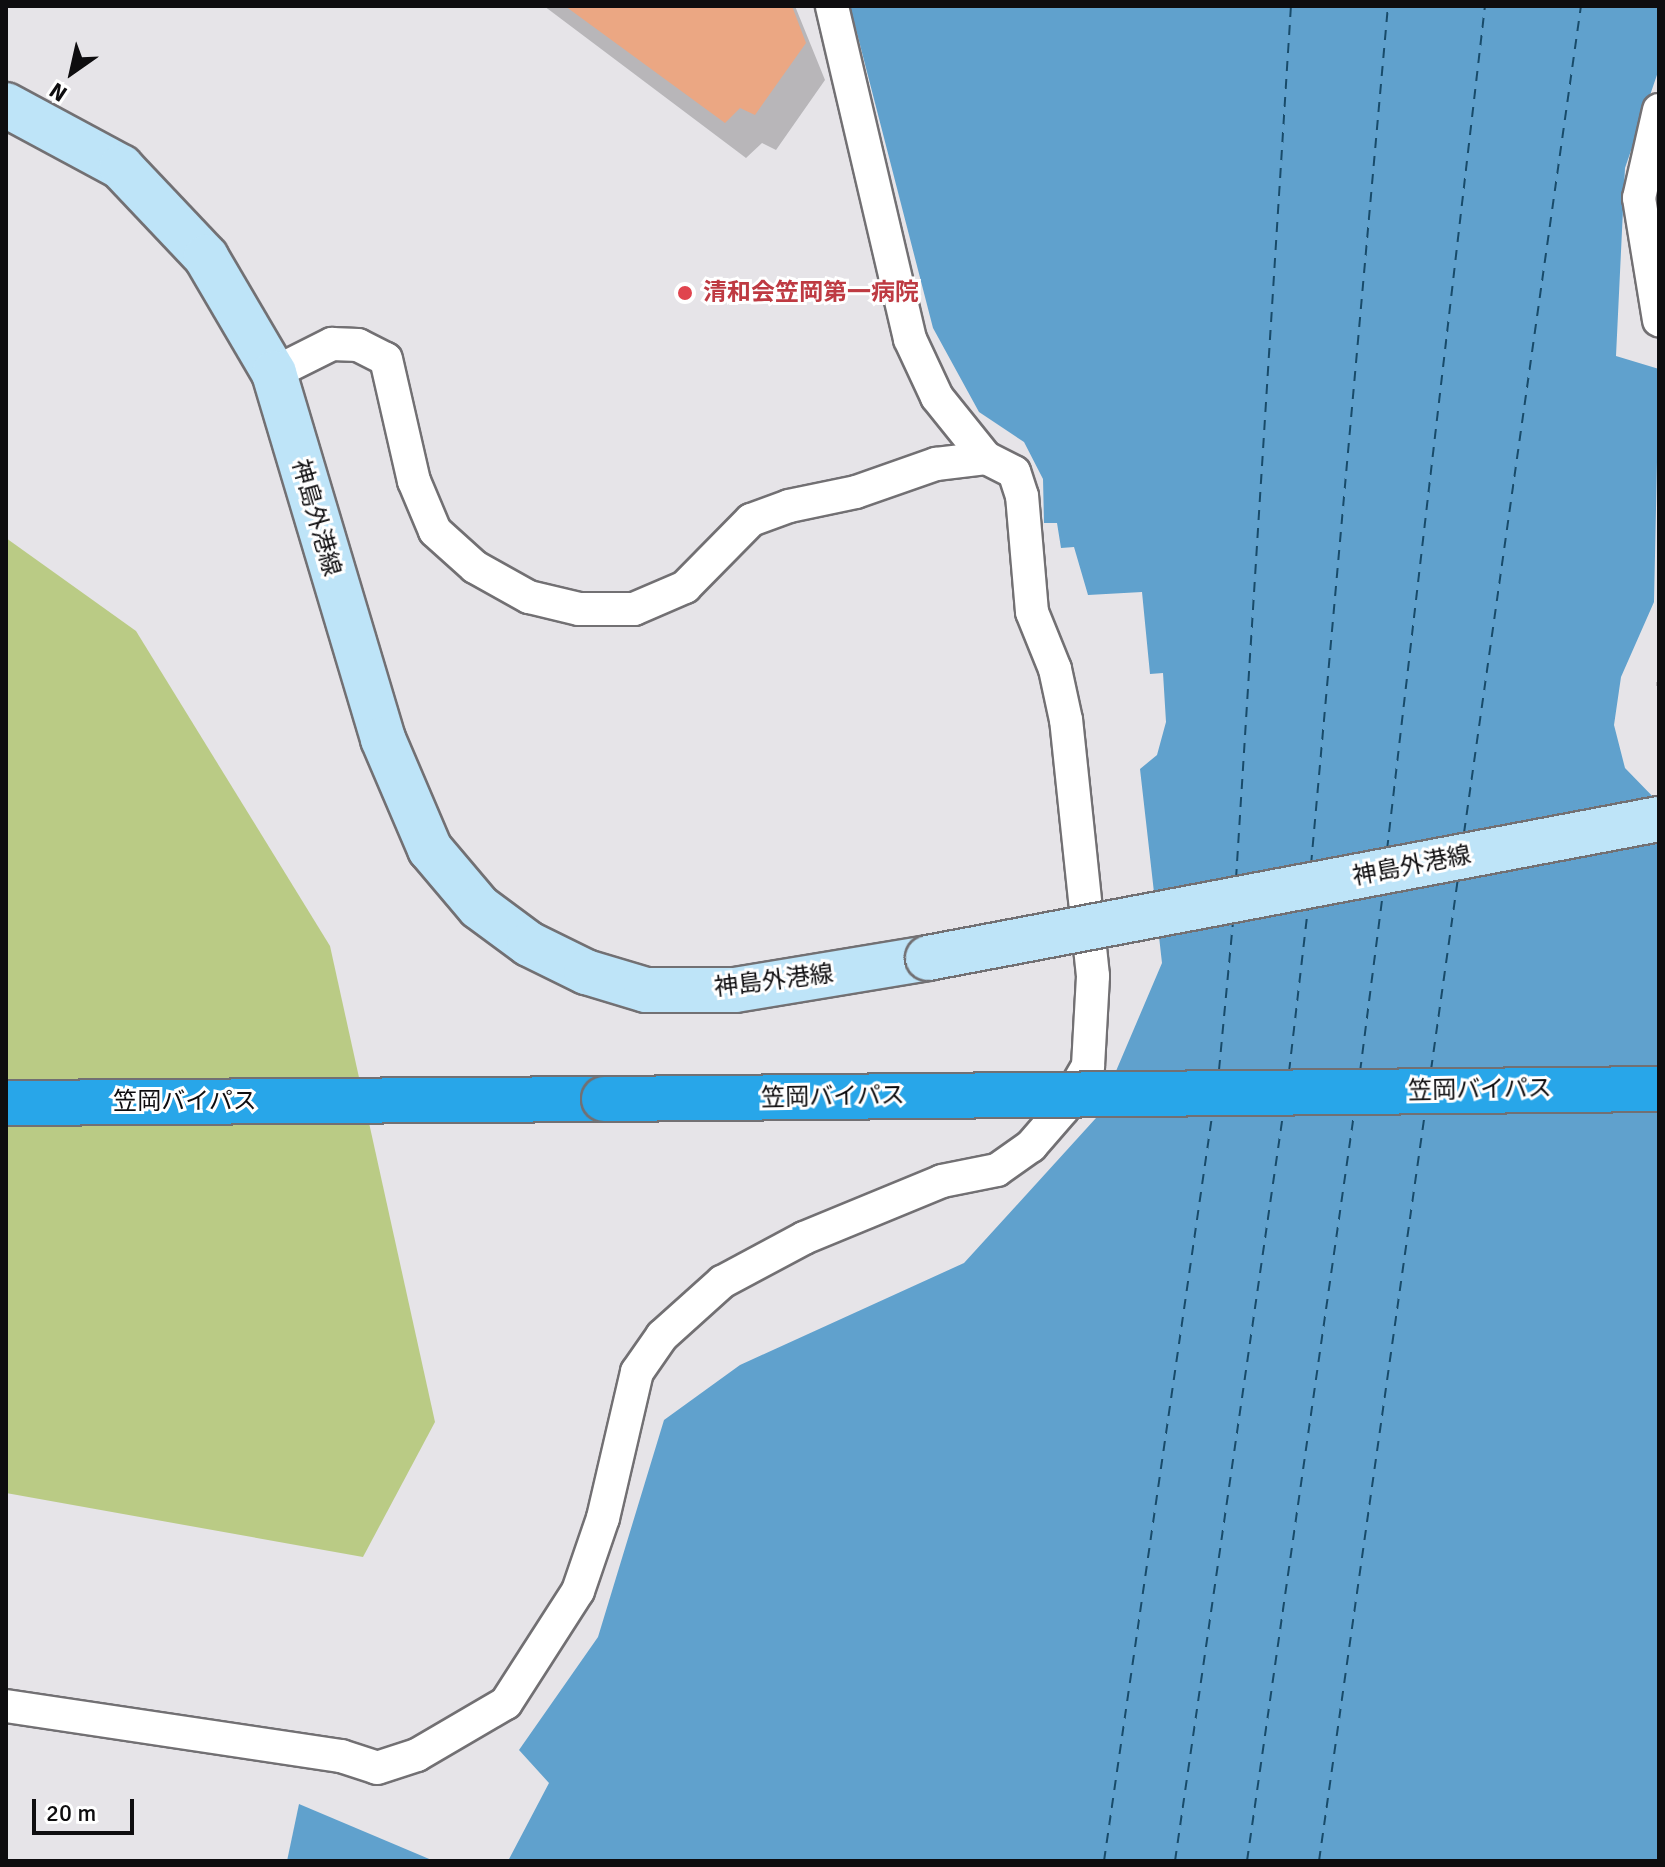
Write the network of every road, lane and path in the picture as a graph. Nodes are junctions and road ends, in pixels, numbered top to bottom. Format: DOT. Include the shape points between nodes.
graph roads {
  1 [pos="832,6"];
  2 [pos="6,105"];
  3 [pos="1659,110"];
  4 [pos="1659,320"];
  5 [pos="274,373"];
  6 [pos="986,458"];
  7 [pos="1659,681"];
  8 [pos="1659,687"];
  9 [pos="1659,819"];
  10 [pos="1659,1089"];
  11 [pos="6,1103"];
  12 [pos="6,1706"];
  1 -- 6 [label="street" via="910,339 937,397"];
  2 -- 5 [label="main road, 神島外港線" via="121,167 206,257"];
  3 -- 4 [label="street" via="1639,198"];
  5 -- 6 [label="street" via="332,344 358,345 386,359 414,481 435,531 475,567 529,597 579,609 634,609 685,587 751,520 936,464"];
  5 -- 9 [label="main road, 神島外港線, bridge" via="383,739 430,849 479,907 557,958 646,990 735,990 928,958"];
  6 -- 12 [label="street" via="1014,472 1022,496 1032,612 1055,669 1066,720 1093,976 1088,1066 1063,1109 1031,1146 997,1170 942,1181 804,1238 722,1282 662,1336 637,1372 603,1518 578,1591 506,1703 417,1755 377,1768 341,1756"];
  7 -- 8 [label="path"];
  10 -- 11 [label="highway, 笠岡バイパス, bridge"];
}
